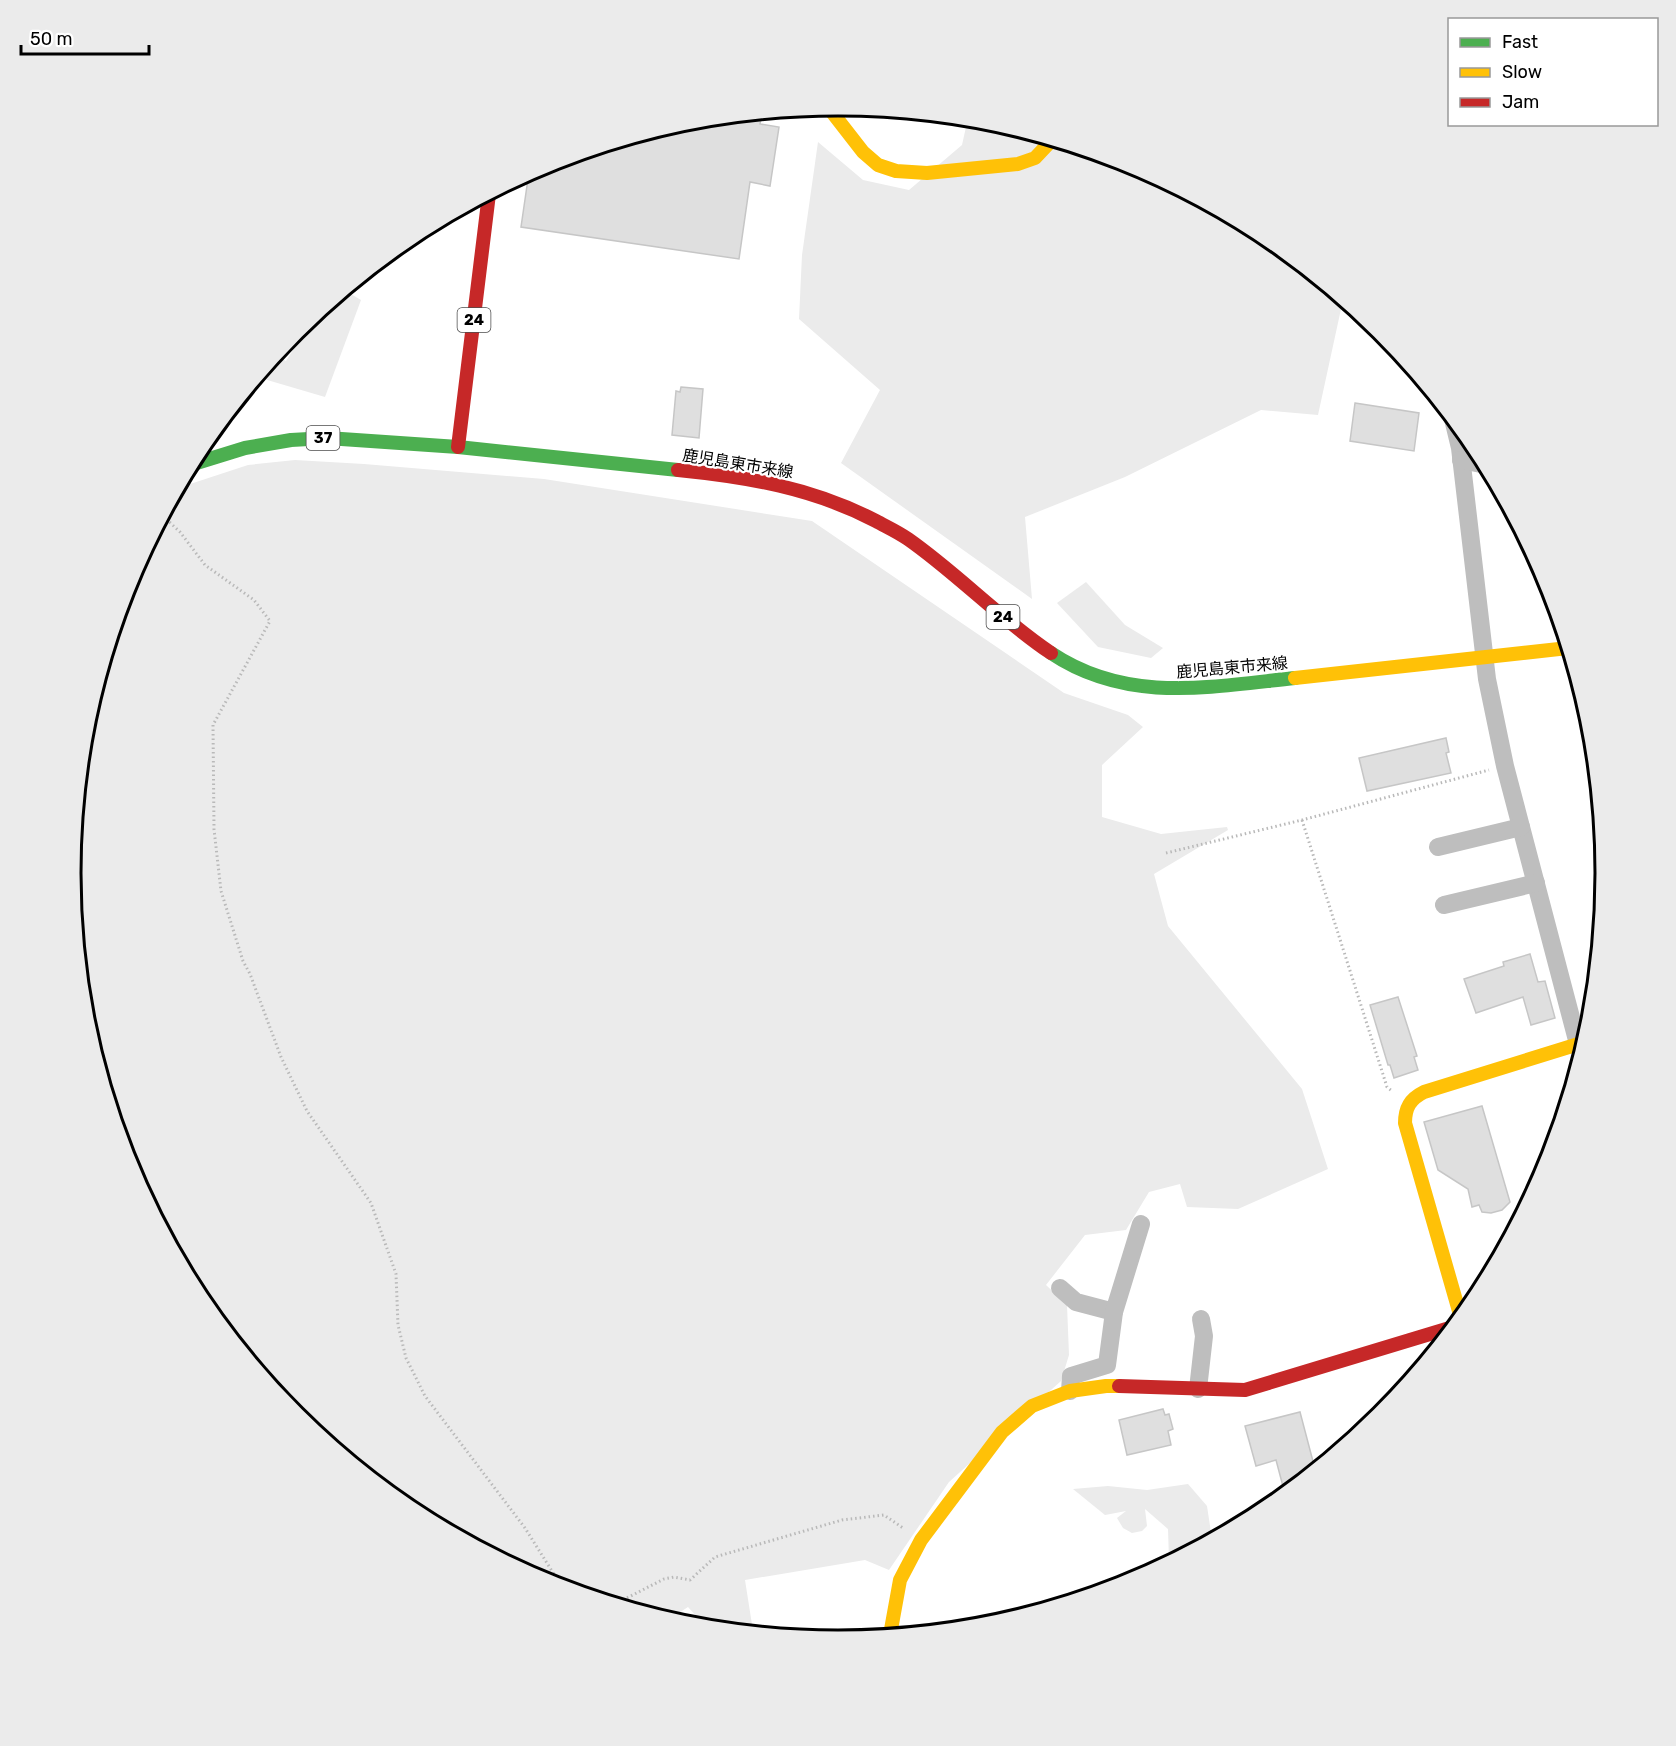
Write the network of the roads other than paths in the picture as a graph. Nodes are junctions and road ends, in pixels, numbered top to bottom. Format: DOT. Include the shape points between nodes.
graph roads {
  1 [pos="836,116"];
  2 [pos="1047,146"];
  3 [pos="488,202"];
  4 [pos="1457,437"];
  5 [pos="458,447"];
  6 [pos="1461,460"];
  7 [pos="203,461"];
  8 [pos="1474,463"];
  9 [pos="1561,649"];
  10 [pos="1485,658"];
  11 [pos="1521,827"];
  12 [pos="1438,847"];
  13 [pos="1536,883"];
  14 [pos="1444,905"];
  15 [pos="1578,1031"];
  16 [pos="1574,1045"];
  17 [pos="1141,1224"];
  18 [pos="1060,1288"];
  19 [pos="1458,1307"];
  20 [pos="1114,1312"];
  21 [pos="1201,1319"];
  22 [pos="1441,1330"];
  23 [pos="1198,1389"];
  24 [pos="1070,1391"];
  25 [pos="891,1628"];
  1 -- 2 [label="main road" via="863,152 878,165 896,171 927,173 1018,164 1035,158"];
  3 -- 5 [label="main road, 24"];
  4 -- 6 [label="street"];
  5 -- 7 [label="main road, 37" via="327,438 244,448"];
  5 -- 10 [label="main road, 鹿児島東市来線 / 24" via="734,476 826,499 906,537 1027,637 1057,657 1089,673 1128,684 1164,689 1202,688"];
  6 -- 8 [label="street"];
  6 -- 10 [label="street"];
  9 -- 10 [label="main road, 鹿児島東市来線 / 24"];
  10 -- 11 [label="street"];
  11 -- 12 [label="street"];
  11 -- 13 [label="street"];
  13 -- 14 [label="street"];
  13 -- 15 [label="street"];
  16 -- 19 [label="main road" via="1419,1094 1407,1104 1405,1123"];
  17 -- 20 [label="street"];
  18 -- 20 [label="street" via="1076,1302"];
  20 -- 24 [label="street" via="1107,1365 1071,1376"];
  21 -- 23 [label="street" via="1204,1336"];
  22 -- 23 [label="main road" via="1245,1390"];
  23 -- 24 [label="main road" via="1106,1386"];
  24 -- 25 [label="main road" via="1032,1406 1002,1432 921,1540 900,1580"];
}
